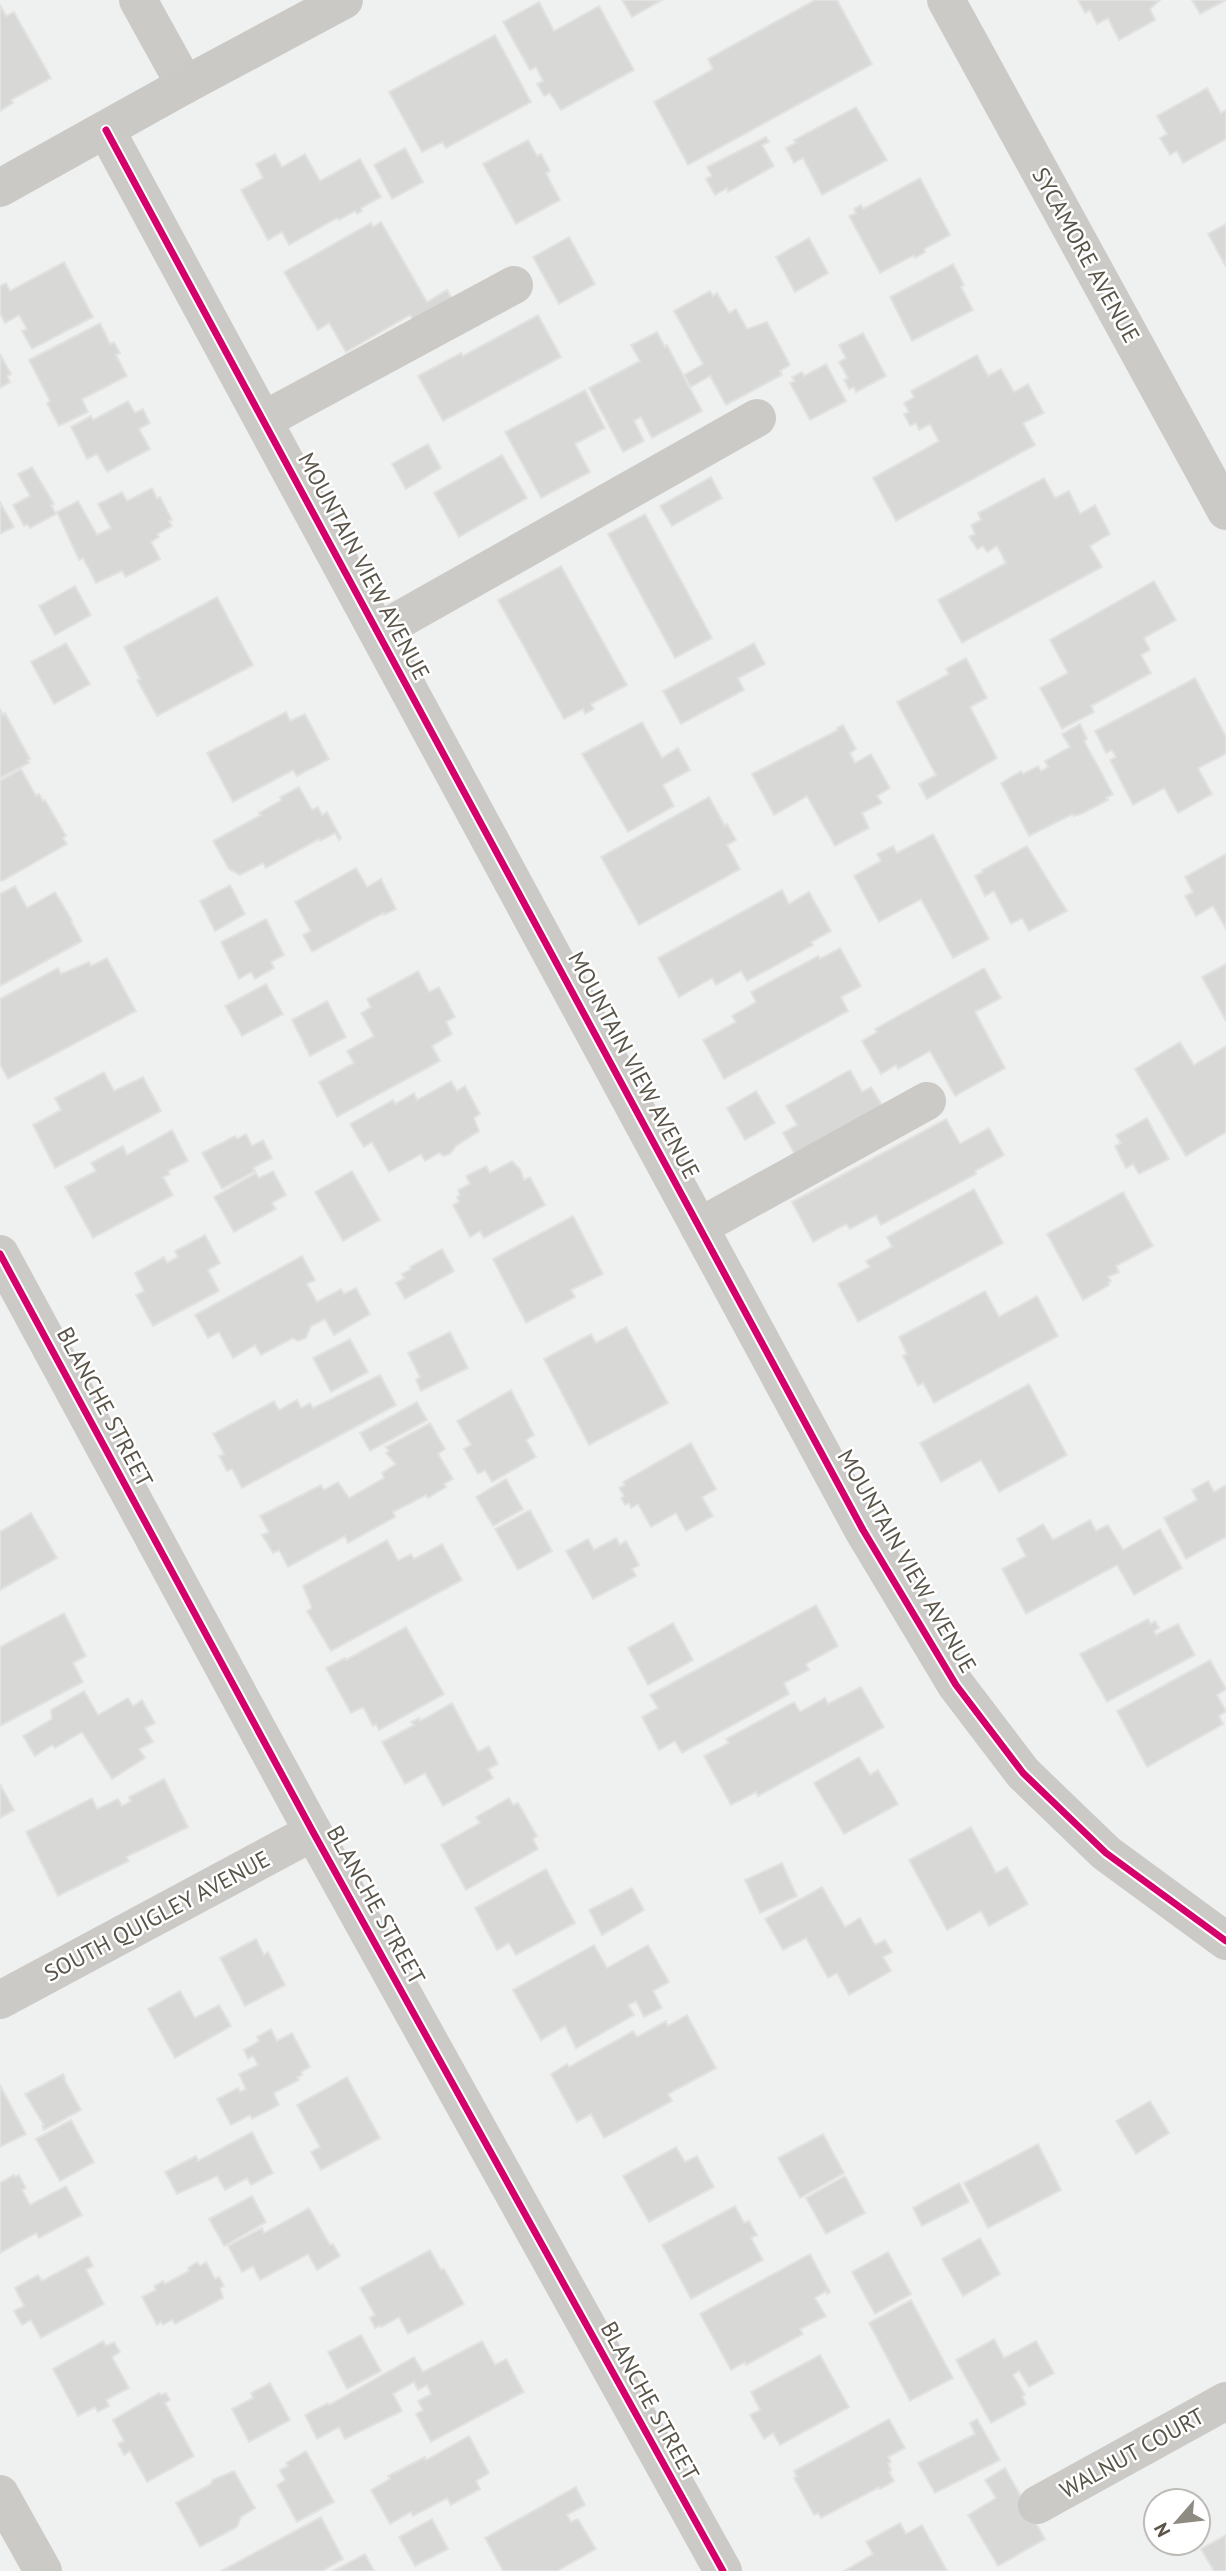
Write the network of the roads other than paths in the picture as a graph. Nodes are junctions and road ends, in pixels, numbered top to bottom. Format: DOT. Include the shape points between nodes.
graph roads {
  1 [pos="138,0"];
  2 [pos="344,0"];
  3 [pos="947,0"];
  4 [pos="185,85"];
  5 [pos="106,130"];
  6 [pos="0,188"];
  7 [pos="514,285"];
  8 [pos="757,418"];
  9 [pos="264,420"];
  10 [pos="1226,511"];
  11 [pos="378,632"];
  12 [pos="927,1101"];
  13 [pos="699,1227"];
  14 [pos="0,1254"];
  15 [pos="313,1832"];
  16 [pos="1226,1941"];
  17 [pos="0,2000"];
  18 [pos="1226,2402"];
  19 [pos="0,2494"];
  20 [pos="1037,2505"];
  21 [pos="43,2571"];
  22 [pos="723,2571"];
  1 -- 4 [label="street"];
  2 -- 4 [label="main road"];
  3 -- 10 [label="street, SYCAMORE AVENUE"];
  4 -- 5 [label="main road"];
  5 -- 6 [label="main road"];
  5 -- 9 [label="street, MOUNTAIN VIEW AVENUE"];
  7 -- 9 [label="street"];
  8 -- 11 [label="street"];
  9 -- 11 [label="street, MOUNTAIN VIEW AVENUE"];
  11 -- 13 [label="street, MOUNTAIN VIEW AVENUE"];
  12 -- 13 [label="street"];
  13 -- 16 [label="street, MOUNTAIN VIEW AVENUE" via="863,1530 956,1685 1023,1773 1106,1853"];
  14 -- 15 [label="street, BLANCHE STREET"];
  15 -- 17 [label="street, SOUTH QUIGLEY AVENUE"];
  15 -- 22 [label="street, BLANCHE STREET"];
  18 -- 20 [label="street, WALNUT COURT"];
  19 -- 21 [label="street"];
}
